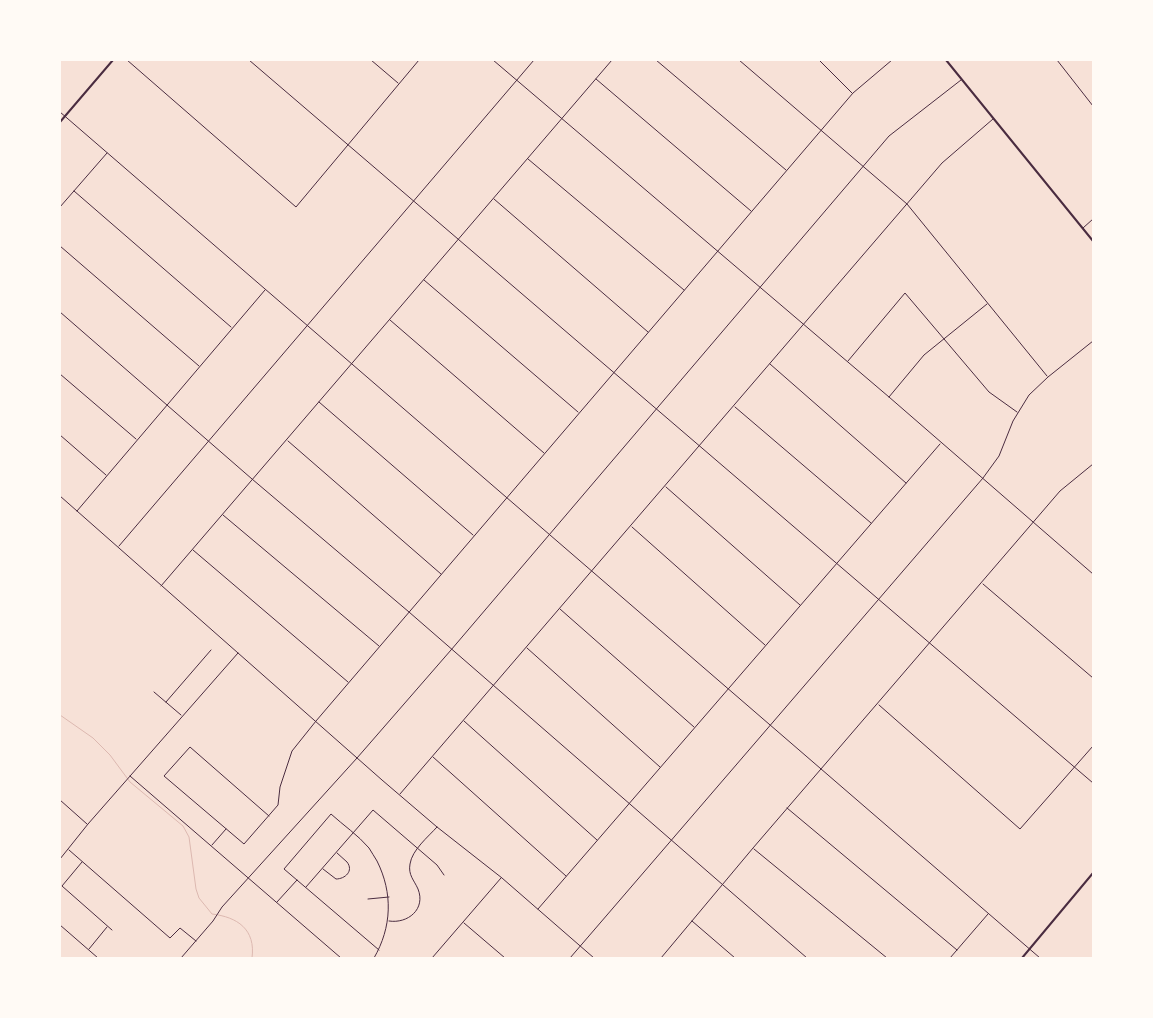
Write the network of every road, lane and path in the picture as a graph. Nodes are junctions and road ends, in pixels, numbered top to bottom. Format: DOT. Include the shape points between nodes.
graph roads {
  1 [pos="113,60"];
  2 [pos="127,60"];
  3 [pos="249,60"];
  4 [pos="371,60"];
  5 [pos="419,60"];
  6 [pos="494,60"];
  7 [pos="534,60"];
  8 [pos="612,60"];
  9 [pos="656,60"];
  10 [pos="739,60"];
  11 [pos="819,60"];
  12 [pos="885,60"];
  13 [pos="892,60"];
  14 [pos="946,60"];
  15 [pos="1057,60"];
  16 [pos="888,64"];
  17 [pos="517,79"];
  18 [pos="596,79"];
  19 [pos="961,79"];
  20 [pos="398,84"];
  21 [pos="852,93"];
  22 [pos="1093,106"];
  23 [pos="60,112"];
  24 [pos="65,116"];
  25 [pos="562,118"];
  26 [pos="993,120"];
  27 [pos="60,122"];
  28 [pos="821,130"];
  29 [pos="348,144"];
  30 [pos="107,152"];
  31 [pos="528,158"];
  32 [pos="865,166"];
  33 [pos="786,171"];
  34 [pos="74,191"];
  35 [pos="493,199"];
  36 [pos="414,201"];
  37 [pos="907,204"];
  38 [pos="60,207"];
  39 [pos="752,212"];
  40 [pos="1093,219"];
  41 [pos="1083,228"];
  42 [pos="458,239"];
  43 [pos="1093,241"];
  44 [pos="60,246"];
  45 [pos="717,250"];
  46 [pos="424,280"];
  47 [pos="760,288"];
  48 [pos="266,289"];
  49 [pos="685,290"];
  50 [pos="987,304"];
  51 [pos="60,312"];
  52 [pos="390,319"];
  53 [pos="308,325"];
  54 [pos="804,325"];
  55 [pos="232,327"];
  56 [pos="649,332"];
  57 [pos="944,339"];
  58 [pos="1093,340"];
  59 [pos="847,362"];
  60 [pos="352,363"];
  61 [pos="770,364"];
  62 [pos="199,366"];
  63 [pos="613,372"];
  64 [pos="60,374"];
  65 [pos="1048,377"];
  66 [pos="889,397"];
  67 [pos="319,402"];
  68 [pos="167,404"];
  69 [pos="734,407"];
  70 [pos="658,409"];
  71 [pos="1017,412"];
  72 [pos="579,413"];
  73 [pos="60,435"];
  74 [pos="137,440"];
  75 [pos="209,440"];
  76 [pos="286,440"];
  77 [pos="941,443"];
  78 [pos="700,446"];
  79 [pos="545,454"];
  80 [pos="1093,464"];
  81 [pos="107,476"];
  82 [pos="983,478"];
  83 [pos="252,479"];
  84 [pos="906,483"];
  85 [pos="665,486"];
  86 [pos="60,496"];
  87 [pos="508,497"];
  88 [pos="77,511"];
  89 [pos="222,514"];
  90 [pos="1034,523"];
  91 [pos="871,524"];
  92 [pos="631,526"];
  93 [pos="551,534"];
  94 [pos="473,536"];
  95 [pos="119,546"];
  96 [pos="192,550"];
  97 [pos="837,563"];
  98 [pos="593,571"];
  99 [pos="1093,574"];
  100 [pos="441,575"];
  101 [pos="982,583"];
  102 [pos="161,586"];
  103 [pos="879,599"];
  104 [pos="801,605"];
  105 [pos="560,609"];
  106 [pos="409,612"];
  107 [pos="930,643"];
  108 [pos="766,646"];
  109 [pos="380,647"];
  110 [pos="526,647"];
  111 [pos="211,650"];
  112 [pos="451,650"];
  113 [pos="238,653"];
  114 [pos="1093,678"];
  115 [pos="348,683"];
  116 [pos="493,686"];
  117 [pos="729,688"];
  118 [pos="154,692"];
  119 [pos="166,702"];
  120 [pos="878,704"];
  121 [pos="182,716"];
  122 [pos="316,721"];
  123 [pos="463,721"];
  124 [pos="771,725"];
  125 [pos="695,728"];
  126 [pos="1093,746"];
  127 [pos="432,756"];
  128 [pos="357,758"];
  129 [pos="661,767"];
  130 [pos="1075,767"];
  131 [pos="822,769"];
  132 [pos="130,776"];
  133 [pos="1093,783"];
  134 [pos="400,794"];
  135 [pos="60,800"];
  136 [pos="630,803"];
  137 [pos="788,808"];
  138 [pos="269,816"];
  139 [pos="88,824"];
  140 [pos="437,827"];
  141 [pos="226,828"];
  142 [pos="353,833"];
  143 [pos="598,840"];
  144 [pos="672,840"];
  145 [pos="211,846"];
  146 [pos="753,848"];
  147 [pos="68,849"];
  148 [pos="418,849"];
  149 [pos="336,852"];
  150 [pos="60,859"];
  151 [pos="82,862"];
  152 [pos="322,869"];
  153 [pos="1093,873"];
  154 [pos="444,875"];
  155 [pos="567,876"];
  156 [pos="248,878"];
  157 [pos="502,878"];
  158 [pos="297,880"];
  159 [pos="723,884"];
  160 [pos="306,888"];
  161 [pos="389,897"];
  162 [pos="368,899"];
  163 [pos="277,903"];
  164 [pos="538,909"];
  165 [pos="989,914"];
  166 [pos="388,921"];
  167 [pos="692,921"];
  168 [pos="464,922"];
  169 [pos="60,925"];
  170 [pos="108,926"];
  171 [pos="112,930"];
  172 [pos="196,941"];
  173 [pos="580,946"];
  174 [pos="1030,949"];
  175 [pos="88,950"];
  176 [pos="379,950"];
  177 [pos="957,950"];
  178 [pos="98,958"];
  179 [pos="181,958"];
  180 [pos="341,958"];
  181 [pos="374,958"];
  182 [pos="432,958"];
  183 [pos="506,958"];
  184 [pos="570,958"];
  185 [pos="594,958"];
  186 [pos="662,958"];
  187 [pos="735,958"];
  188 [pos="807,958"];
  189 [pos="887,958"];
  190 [pos="950,958"];
  191 [pos="1022,958"];
  192 [pos="1040,958"];
  1 -- 24 [label="main road"];
  2 -- 29 [label="street" via="296,207"];
  3 -- 29 [label="street"];
  4 -- 20 [label="street"];
  5 -- 20 [label="street"];
  6 -- 17 [label="street"];
  7 -- 17 [label="street"];
  8 -- 18 [label="street"];
  9 -- 33 [label="street"];
  10 -- 28 [label="street"];
  11 -- 21 [label="street"];
  12 -- 16 [label="street"];
  13 -- 16 [label="street"];
  14 -- 19 [label="main road"];
  15 -- 22 [label="street"];
  16 -- 21 [label="street"];
  17 -- 25 [label="street"];
  17 -- 36 [label="street"];
  18 -- 25 [label="street"];
  18 -- 39 [label="street"];
  19 -- 26 [label="main road"];
  19 -- 32 [label="street" via="889,136"];
  20 -- 29 [label="street"];
  21 -- 28 [label="street"];
  23 -- 24 [label="street"];
  24 -- 27 [label="main road"];
  24 -- 30 [label="street"];
  25 -- 31 [label="street"];
  25 -- 45 [label="street"];
  26 -- 37 [label="street" via="942,163"];
  26 -- 41 [label="main road"];
  28 -- 32 [label="street"];
  28 -- 33 [label="street"];
  29 -- 36 [label="street"];
  30 -- 34 [label="street"];
  30 -- 48 [label="street"];
  31 -- 35 [label="street"];
  31 -- 49 [label="street"];
  32 -- 37 [label="street"];
  32 -- 47 [label="street"];
  33 -- 39 [label="street"];
  34 -- 38 [label="street"];
  34 -- 55 [label="street"];
  35 -- 42 [label="street"];
  35 -- 56 [label="street"];
  36 -- 42 [label="street"];
  36 -- 53 [label="street"];
  37 -- 50 [label="street"];
  37 -- 54 [label="street"];
  39 -- 45 [label="street"];
  40 -- 41 [label="street"];
  41 -- 43 [label="main road"];
  42 -- 46 [label="street"];
  42 -- 63 [label="street"];
  44 -- 62 [label="street"];
  45 -- 47 [label="street"];
  45 -- 49 [label="street"];
  46 -- 52 [label="street"];
  46 -- 72 [label="street"];
  47 -- 54 [label="street"];
  47 -- 70 [label="street"];
  48 -- 53 [label="street"];
  48 -- 55 [label="street"];
  49 -- 56 [label="street"];
  50 -- 57 [label="street"];
  50 -- 65 [label="street"];
  51 -- 68 [label="street"];
  52 -- 60 [label="street"];
  52 -- 79 [label="street"];
  53 -- 60 [label="street"];
  53 -- 75 [label="street"];
  54 -- 59 [label="street"];
  54 -- 61 [label="street"];
  55 -- 62 [label="street"];
  56 -- 63 [label="street"];
  57 -- 59 [label="street" via="905,293"];
  57 -- 66 [label="street" via="924,355"];
  57 -- 71 [label="street" via="989,392"];
  58 -- 65 [label="street"];
  59 -- 66 [label="street"];
  60 -- 67 [label="street"];
  60 -- 87 [label="street"];
  61 -- 69 [label="street"];
  61 -- 84 [label="street"];
  62 -- 68 [label="street"];
  63 -- 70 [label="street"];
  63 -- 72 [label="street"];
  64 -- 74 [label="street"];
  65 -- 71 [label="street"];
  66 -- 77 [label="street"];
  67 -- 76 [label="street"];
  67 -- 94 [label="street"];
  68 -- 74 [label="street"];
  68 -- 75 [label="street"];
  69 -- 78 [label="street"];
  69 -- 91 [label="street"];
  70 -- 78 [label="street"];
  70 -- 93 [label="street"];
  71 -- 82 [label="street" via="999,456"];
  72 -- 79 [label="street"];
  73 -- 81 [label="street"];
  74 -- 81 [label="street"];
  75 -- 83 [label="street"];
  75 -- 95 [label="street"];
  76 -- 83 [label="street"];
  76 -- 100 [label="street"];
  77 -- 82 [label="street"];
  77 -- 84 [label="street"];
  78 -- 85 [label="street"];
  78 -- 97 [label="street"];
  79 -- 87 [label="street"];
  80 -- 90 [label="street" via="1060,491"];
  81 -- 88 [label="street"];
  82 -- 90 [label="street"];
  82 -- 103 [label="street"];
  83 -- 89 [label="street"];
  83 -- 106 [label="street"];
  84 -- 91 [label="street"];
  85 -- 92 [label="street"];
  85 -- 104 [label="street"];
  86 -- 88 [label="street"];
  87 -- 93 [label="street"];
  87 -- 94 [label="street"];
  88 -- 95 [label="street"];
  89 -- 96 [label="street"];
  89 -- 109 [label="street"];
  90 -- 99 [label="street"];
  90 -- 101 [label="street"];
  91 -- 97 [label="street"];
  92 -- 98 [label="street"];
  92 -- 108 [label="street"];
  93 -- 98 [label="street"];
  93 -- 112 [label="street"];
  94 -- 100 [label="street"];
  95 -- 102 [label="street"];
  96 -- 102 [label="street"];
  96 -- 115 [label="street"];
  97 -- 103 [label="street"];
  97 -- 104 [label="street"];
  98 -- 105 [label="street"];
  98 -- 117 [label="street"];
  100 -- 106 [label="street"];
  101 -- 107 [label="street"];
  101 -- 114 [label="street"];
  102 -- 113 [label="street"];
  103 -- 107 [label="street"];
  103 -- 124 [label="street"];
  104 -- 108 [label="street"];
  105 -- 110 [label="street"];
  105 -- 125 [label="street"];
  106 -- 109 [label="street"];
  106 -- 112 [label="street"];
  107 -- 120 [label="street"];
  107 -- 130 [label="street"];
  108 -- 117 [label="street"];
  109 -- 115 [label="street"];
  110 -- 116 [label="street"];
  110 -- 129 [label="street"];
  111 -- 119 [label="street"];
  112 -- 116 [label="street"];
  112 -- 128 [label="street"];
  113 -- 121 [label="street"];
  113 -- 122 [label="street"];
  115 -- 122 [label="street"];
  116 -- 123 [label="street"];
  116 -- 136 [label="street"];
  117 -- 124 [label="street"];
  117 -- 125 [label="street"];
  118 -- 119 [label="street"];
  119 -- 121 [label="street"];
  120 -- 130 [label="street" via="1020,830"];
  120 -- 131 [label="street"];
  121 -- 132 [label="street"];
  122 -- 128 [label="street"];
  122 -- 138 [label="street" via="292,751 280,787 278,805"];
  123 -- 127 [label="street"];
  123 -- 143 [label="street"];
  124 -- 131 [label="street"];
  124 -- 144 [label="street"];
  125 -- 129 [label="street"];
  126 -- 130 [label="street"];
  127 -- 134 [label="street"];
  127 -- 155 [label="street"];
  128 -- 134 [label="street"];
  128 -- 156 [label="street"];
  129 -- 136 [label="street"];
  130 -- 133 [label="street"];
  131 -- 137 [label="street"];
  131 -- 165 [label="street"];
  132 -- 139 [label="street"];
  132 -- 145 [label="street"];
  134 -- 140 [label="street"];
  135 -- 139 [label="street"];
  136 -- 143 [label="street"];
  136 -- 144 [label="street"];
  137 -- 146 [label="street"];
  137 -- 177 [label="street"];
  138 -- 141 [label="street" via="244,844"];
  138 -- 141 [label="street" via="190,747 164,776"];
  139 -- 147 [label="street"];
  140 -- 148 [label="street"];
  140 -- 157 [label="street"];
  141 -- 145 [label="street"];
  142 -- 148 [label="street" via="373,810"];
  142 -- 149 [label="street"];
  142 -- 158 [label="street" via="331,814 284,869"];
  142 -- 161 [label="street" via="370,849 383,873"];
  143 -- 155 [label="street"];
  144 -- 159 [label="street"];
  144 -- 173 [label="street"];
  145 -- 156 [label="street"];
  146 -- 159 [label="street"];
  146 -- 189 [label="street"];
  147 -- 150 [label="street"];
  147 -- 151 [label="street"];
  148 -- 154 [label="street"];
  148 -- 166 [label="street" via="409,870 418,890 418,905 414,914 403,921"];
  149 -- 152 [label="street"];
  149 -- 152 [label="street" via="348,864 347,875 336,879"];
  151 -- 170 [label="street" via="62,886"];
  151 -- 172 [label="street" via="170,938 180,928"];
  152 -- 160 [label="street"];
  153 -- 174 [label="main road"];
  155 -- 164 [label="street"];
  156 -- 163 [label="street"];
  156 -- 172 [label="street"];
  157 -- 164 [label="street"];
  157 -- 168 [label="street"];
  158 -- 160 [label="street"];
  158 -- 163 [label="street"];
  159 -- 167 [label="street"];
  159 -- 188 [label="street"];
  160 -- 176 [label="street"];
  161 -- 162 [label="street"];
  161 -- 166 [label="street"];
  163 -- 180 [label="street"];
  164 -- 173 [label="street"];
  165 -- 174 [label="street"];
  165 -- 177 [label="street"];
  166 -- 176 [label="street"];
  167 -- 186 [label="street"];
  167 -- 187 [label="street"];
  168 -- 182 [label="street"];
  168 -- 183 [label="street"];
  169 -- 175 [label="street"];
  170 -- 171 [label="street"];
  170 -- 175 [label="street"];
  172 -- 179 [label="street"];
  173 -- 184 [label="street"];
  173 -- 185 [label="street"];
  174 -- 191 [label="main road"];
  174 -- 192 [label="street"];
  175 -- 178 [label="street"];
  176 -- 181 [label="street"];
  177 -- 190 [label="street"];
}
